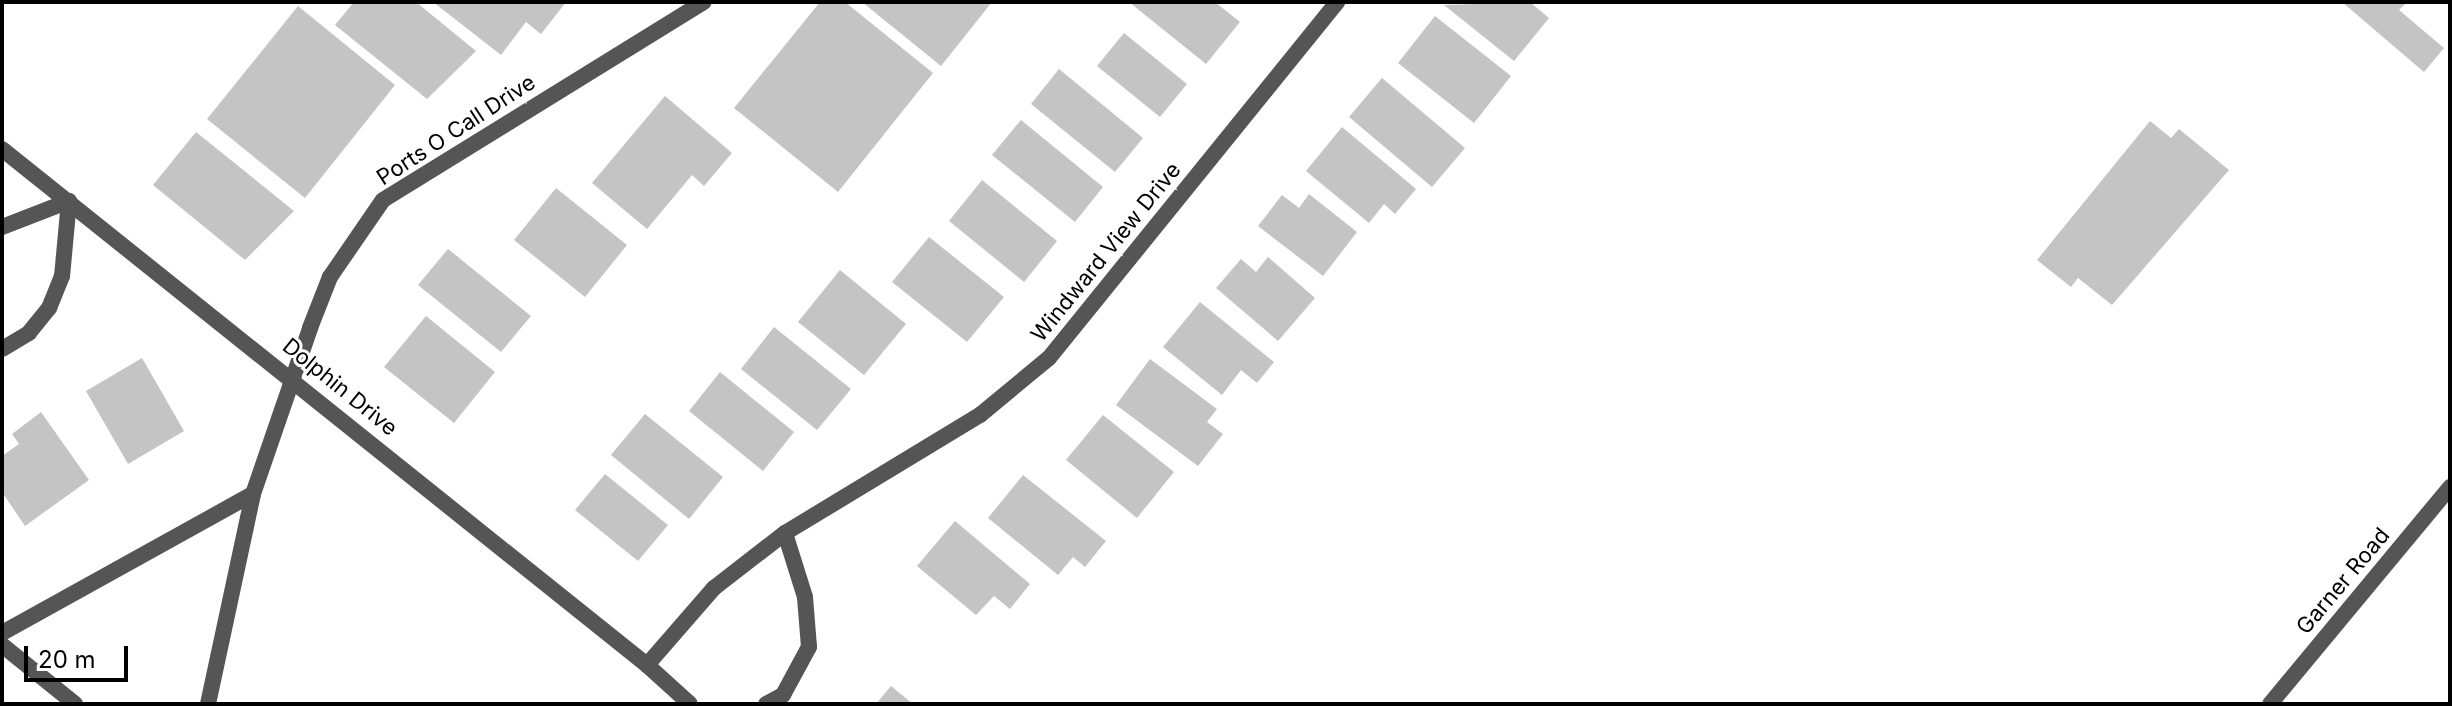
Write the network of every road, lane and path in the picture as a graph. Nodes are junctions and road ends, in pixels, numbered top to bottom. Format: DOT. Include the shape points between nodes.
graph roads {
  1 [pos="704,2"];
  2 [pos="1337,2"];
  3 [pos="2,149"];
  4 [pos="69,201"];
  5 [pos="2,227"];
  6 [pos="2,349"];
  7 [pos="298,380"];
  8 [pos="2450,487"];
  9 [pos="253,494"];
  10 [pos="785,533"];
  11 [pos="2,633"];
  12 [pos="2,645"];
  13 [pos="647,665"];
  14 [pos="75,704"];
  15 [pos="208,704"];
  16 [pos="690,704"];
  17 [pos="766,704"];
  18 [pos="2270,704"];
  1 -- 7 [label="street, Ports O Call Drive" via="383,200 330,277"];
  2 -- 10 [label="street, Windward View Drive" via="1049,358 980,415"];
  3 -- 4 [label="street, Dolphin Drive"];
  4 -- 5 [label="street"];
  4 -- 6 [label="street" via="62,276 49,308"];
  4 -- 7 [label="street, Dolphin Drive"];
  7 -- 9 [label="street, Ports O Call Drive"];
  7 -- 13 [label="street, Dolphin Drive"];
  8 -- 18 [label="street, Garner Road"];
  9 -- 11 [label="street"];
  9 -- 15 [label="street, Ports O Call Drive"];
  10 -- 13 [label="street, Windward View Drive" via="714,588"];
  10 -- 17 [label="street" via="805,597 809,647 783,695"];
  12 -- 14 [label="street"];
  13 -- 16 [label="street, Dolphin Drive"];
}
